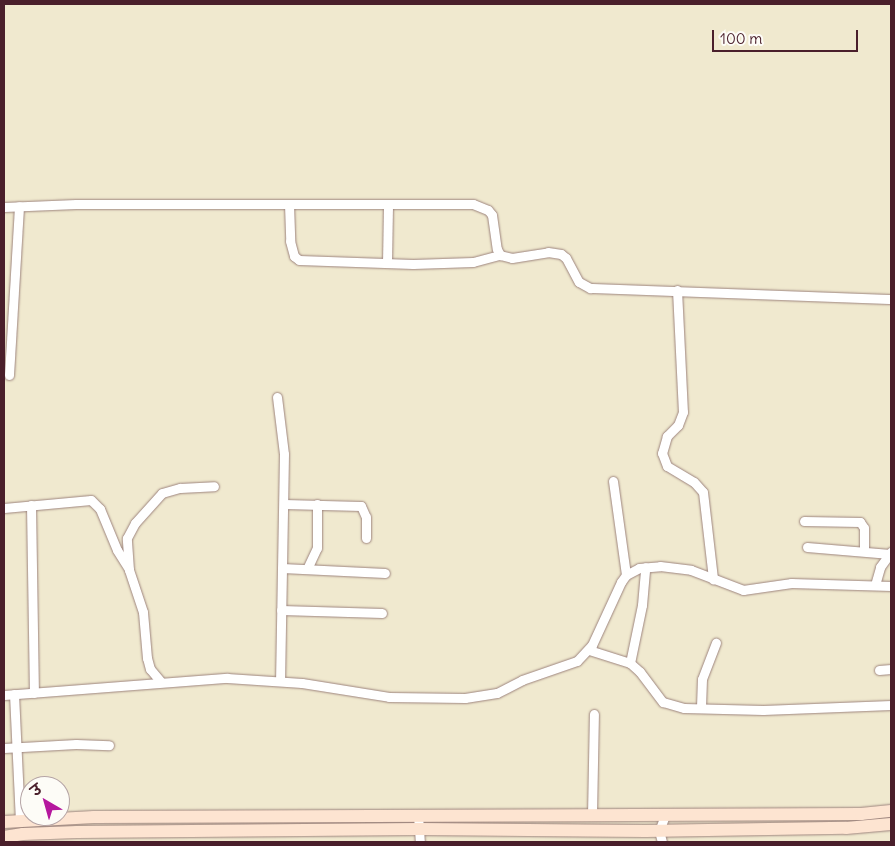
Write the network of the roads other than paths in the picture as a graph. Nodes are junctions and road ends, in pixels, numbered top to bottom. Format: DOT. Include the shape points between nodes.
graph roads {
  1 [pos="290,204"];
  2 [pos="388,204"];
  3 [pos="19,206"];
  4 [pos="4,207"];
  5 [pos="500,255"];
  6 [pos="387,263"];
  7 [pos="677,290"];
  8 [pos="891,300"];
  9 [pos="8,375"];
  10 [pos="277,397"];
  11 [pos="613,481"];
  12 [pos="214,486"];
  13 [pos="284,504"];
  14 [pos="318,504"];
  15 [pos="31,505"];
  16 [pos="4,508"];
  17 [pos="804,521"];
  18 [pos="366,538"];
  19 [pos="807,547"];
  20 [pos="864,550"];
  21 [pos="890,553"];
  22 [pos="645,567"];
  23 [pos="282,568"];
  24 [pos="307,569"];
  25 [pos="129,570"];
  26 [pos="385,573"];
  27 [pos="626,575"];
  28 [pos="713,579"];
  29 [pos="875,585"];
  30 [pos="891,586"];
  31 [pos="281,610"];
  32 [pos="382,613"];
  33 [pos="716,643"];
  34 [pos="589,650"];
  35 [pos="630,663"];
  36 [pos="891,669"];
  37 [pos="879,670"];
  38 [pos="280,680"];
  39 [pos="161,682"];
  40 [pos="34,692"];
  41 [pos="14,694"];
  42 [pos="4,695"];
  43 [pos="891,705"];
  44 [pos="702,708"];
  45 [pos="594,714"];
  46 [pos="109,745"];
  47 [pos="18,746"];
  48 [pos="4,748"];
  49 [pos="891,811"];
  50 [pos="592,815"];
  51 [pos="20,819"];
  52 [pos="70,819"];
  53 [pos="4,822"];
  54 [pos="419,822"];
  55 [pos="891,824"];
  56 [pos="659,827"];
  57 [pos="4,837"];
  58 [pos="85,837"];
  59 [pos="131,837"];
  60 [pos="184,837"];
  61 [pos="23,838"];
  62 [pos="420,842"];
  1 -- 2 [label="street"];
  1 -- 3 [label="street"];
  1 -- 6 [label="street" via="290,241 294,256 299,260"];
  2 -- 5 [label="street" via="482,206 492,215 496,249"];
  2 -- 6 [label="street"];
  3 -- 4 [label="street"];
  3 -- 9 [label="street"];
  5 -- 6 [label="street" via="474,262"];
  5 -- 7 [label="street" via="512,258 548,252 561,254 579,282 590,288"];
  7 -- 8 [label="street"];
  7 -- 28 [label="street" via="683,412 678,425 667,436 662,453 667,466 694,482 703,492"];
  10 -- 13 [label="street" via="284,454"];
  11 -- 27 [label="street"];
  12 -- 25 [label="street" via="170,490 154,499 127,538"];
  13 -- 14 [label="street"];
  13 -- 23 [label="street"];
  14 -- 18 [label="street" via="361,506 366,517"];
  14 -- 24 [label="street" via="317,548"];
  15 -- 16 [label="street"];
  15 -- 25 [label="street" via="85,500 96,503"];
  15 -- 40 [label="street"];
  17 -- 20 [label="street" via="860,522 864,528"];
  19 -- 20 [label="street"];
  20 -- 21 [label="street"];
  21 -- 29 [label="street" via="880,567"];
  22 -- 27 [label="street"];
  22 -- 28 [label="street" via="680,567"];
  22 -- 35 [label="street" via="642,605"];
  23 -- 24 [label="street"];
  23 -- 31 [label="street"];
  24 -- 26 [label="street"];
  25 -- 39 [label="street" via="142,612 150,669"];
  27 -- 34 [label="street"];
  28 -- 29 [label="street" via="743,590 791,582"];
  29 -- 30 [label="street"];
  31 -- 32 [label="street"];
  31 -- 38 [label="street"];
  33 -- 44 [label="street" via="702,679"];
  34 -- 35 [label="street"];
  34 -- 38 [label="street" via="568,666 522,680 497,693 465,698 389,697"];
  35 -- 44 [label="street" via="662,702 684,708"];
  36 -- 37 [label="street"];
  38 -- 39 [label="street" via="227,678"];
  39 -- 40 [label="street"];
  40 -- 41 [label="street"];
  41 -- 42 [label="street"];
  41 -- 47 [label="street"];
  43 -- 44 [label="street" via="763,710"];
  45 -- 50 [label="street"];
  46 -- 47 [label="street"];
  47 -- 48 [label="street"];
  47 -- 51 [label="street"];
  49 -- 56 [label="street"];
  50 -- 54 [label="street"];
  50 -- 56 [label="street"];
  51 -- 53 [label="street"];
  52 -- 54 [label="street"];
  54 -- 56 [label="street"];
  54 -- 60 [label="street"];
  54 -- 62 [label="street"];
  55 -- 56 [label="street" via="846,828"];
  57 -- 61 [label="street"];
  58 -- 59 [label="street"];
  58 -- 61 [label="street"];
  59 -- 60 [label="street"];
}
